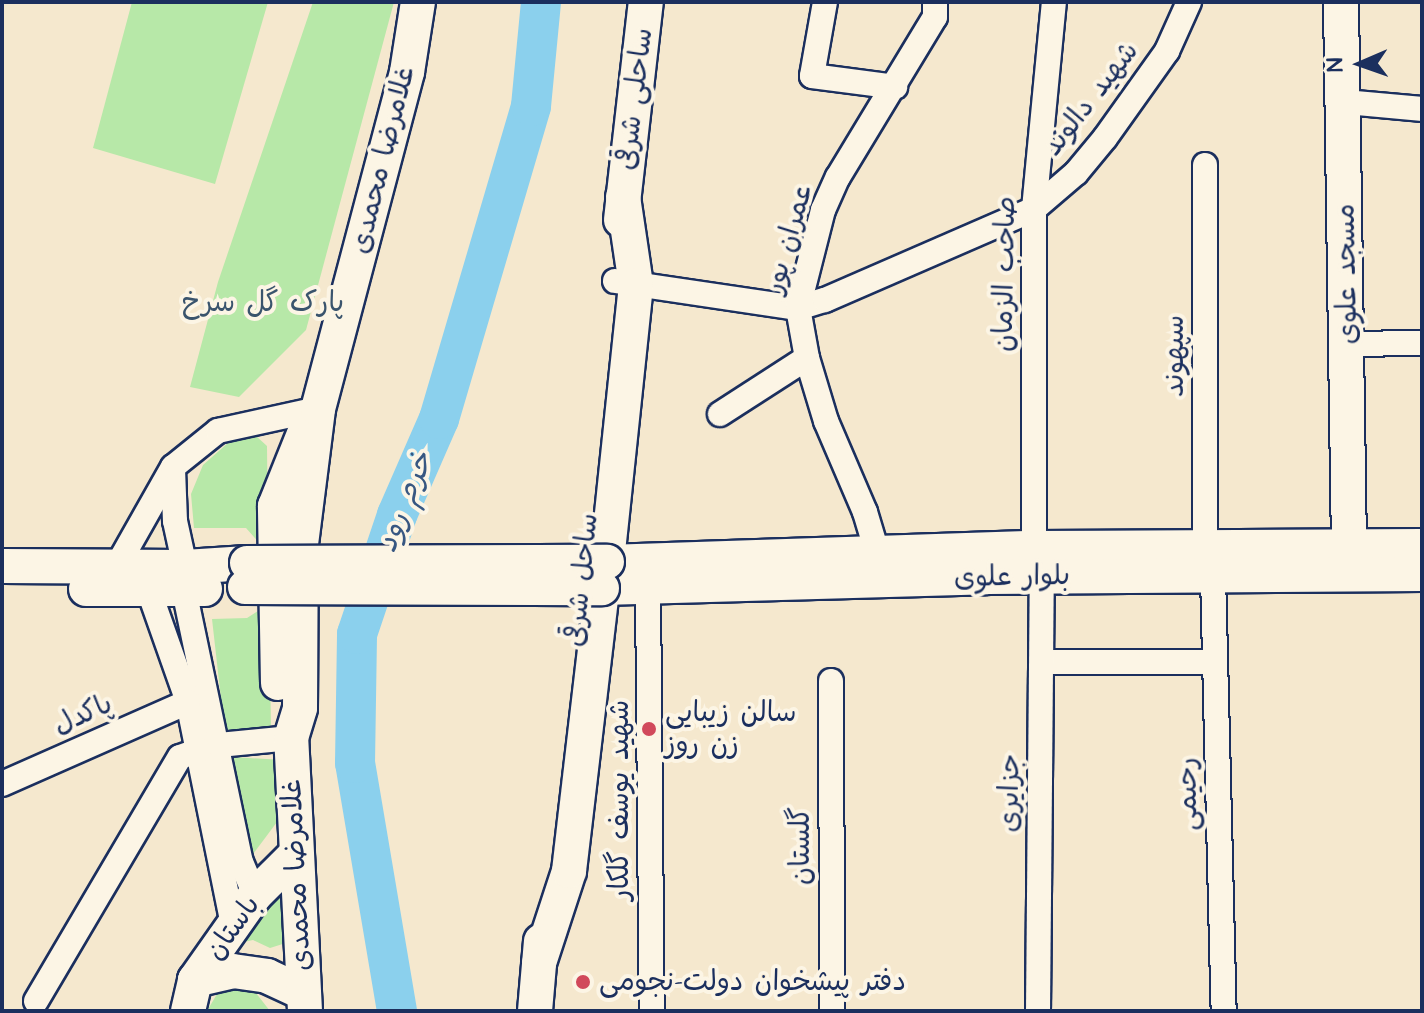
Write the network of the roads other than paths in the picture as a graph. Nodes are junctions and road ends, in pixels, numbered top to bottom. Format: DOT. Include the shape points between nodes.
graph roads {
  1 [pos="418,2"];
  2 [pos="646,2"];
  3 [pos="825,2"];
  4 [pos="935,2"];
  5 [pos="1054,2"];
  6 [pos="1189,2"];
  7 [pos="1341,2"];
  8 [pos="895,87"];
  9 [pos="1345,102"];
  10 [pos="1422,109"];
  11 [pos="1205,165"];
  12 [pos="623,197"];
  13 [pos="1034,209"];
  14 [pos="625,283"];
  15 [pos="798,308"];
  16 [pos="1422,343"];
  17 [pos="1348,344"];
  18 [pos="807,358"];
  19 [pos="318,409"];
  20 [pos="720,414"];
  21 [pos="173,467"];
  22 [pos="1349,546"];
  23 [pos="1422,546"];
  24 [pos="877,552"];
  25 [pos="1209,561"];
  26 [pos="1038,562"];
  27 [pos="2,566"];
  28 [pos="117,566"];
  29 [pos="1422,574"];
  30 [pos="604,575"];
  31 [pos="184,578"];
  32 [pos="2,585"];
  33 [pos="648,588"];
  34 [pos="149,591"];
  35 [pos="1042,662"];
  36 [pos="1215,662"];
  37 [pos="831,681"];
  38 [pos="188,702"];
  39 [pos="291,738"];
  40 [pos="209,748"];
  41 [pos="2,784"];
  42 [pos="295,855"];
  43 [pos="255,895"];
  44 [pos="233,926"];
  45 [pos="539,963"];
  46 [pos="192,996"];
  47 [pos="36,1001"];
  48 [pos="304,1002"];
  49 [pos="535,1011"];
  50 [pos="652,1011"];
  51 [pos="832,1011"];
  52 [pos="1038,1011"];
  53 [pos="1224,1011"];
  1 -- 19 [label="main road, غلامرضا محمدی" via="407,72"];
  2 -- 12 [label="main road, ساحلی شرقی"];
  3 -- 8 [label="street" via="812,76"];
  4 -- 8 [label="street, عمران پور" via="935,17"];
  5 -- 13 [label="street, صاحب الزمان"];
  6 -- 13 [label="street, شهید دالوند" via="1167,51 1105,138 1076,173"];
  7 -- 9 [label="main road, مسجد علوی"];
  8 -- 15 [label="street, عمران پور" via="823,210"];
  9 -- 10 [label="street"];
  9 -- 17 [label="main road, مسجد علوی"];
  11 -- 25 [label="street, سپهوند"];
  12 -- 14 [label="main road, ساحل شرقی"];
  13 -- 15 [label="street, شهید دالوند"];
  13 -- 26 [label="street, صاحب الزمان"];
  14 -- 15 [label="street"];
  14 -- 30 [label="main road"];
  14 -- 45 [label="main road, ساحل شرقی"];
  15 -- 18 [label="street, عمران پور"];
  16 -- 17 [label="street"];
  17 -- 22 [label="main road, مسجد علوی"];
  18 -- 20 [label="street"];
  18 -- 24 [label="street, عمران پور"];
  19 -- 21 [label="street" via="218,431"];
  19 -- 39 [label="main road, غلامرضا محمدی" via="301,544 300,708"];
  21 -- 28 [label="street"];
  21 -- 31 [label="street"];
  22 -- 23 [label="main road, بلوار علوی"];
  22 -- 25 [label="main road, بلوار علوی"];
  24 -- 26 [label="main road, بلوار علوی"];
  24 -- 30 [label="main road, بلوار علوی"];
  25 -- 26 [label="main road, بلوار علوی"];
  25 -- 29 [label="main road, بلوار علوی"];
  25 -- 36 [label="street, رحیمی"];
  26 -- 33 [label="main road, بلوار علوی"];
  26 -- 35 [label="street, جزایری"];
  27 -- 28 [label="main road"];
  28 -- 31 [label="main road"];
  30 -- 31 [label="main road, bridge"];
  30 -- 33 [label="main road, بلوار علوی"];
  30 -- 45 [label="main road" via="569,871"];
  31 -- 34 [label="main road"];
  31 -- 40 [label="street"];
  32 -- 34 [label="main road"];
  33 -- 50 [label="street, شهید یوسف گلکار"];
  34 -- 38 [label="street"];
  35 -- 36 [label="street"];
  35 -- 52 [label="street, جزایری"];
  36 -- 53 [label="street, رحیمی"];
  37 -- 51 [label="street, گلستان"];
  38 -- 40 [label="street"];
  38 -- 41 [label="street, پاکدل"];
  39 -- 40 [label="street"];
  39 -- 42 [label="main road, غلامرضا محمدی"];
  40 -- 43 [label="street"];
  40 -- 44 [label="street"];
  40 -- 47 [label="street" via="180,757"];
  42 -- 43 [label="main road, باستان"];
  42 -- 48 [label="main road, غلامرضا محمدی"];
  43 -- 44 [label="main road, باستان"];
  44 -- 46 [label="main road, باستان"];
  45 -- 49 [label="main road"];
  46 -- 48 [label="main road" via="233,971 267,976"];
}
